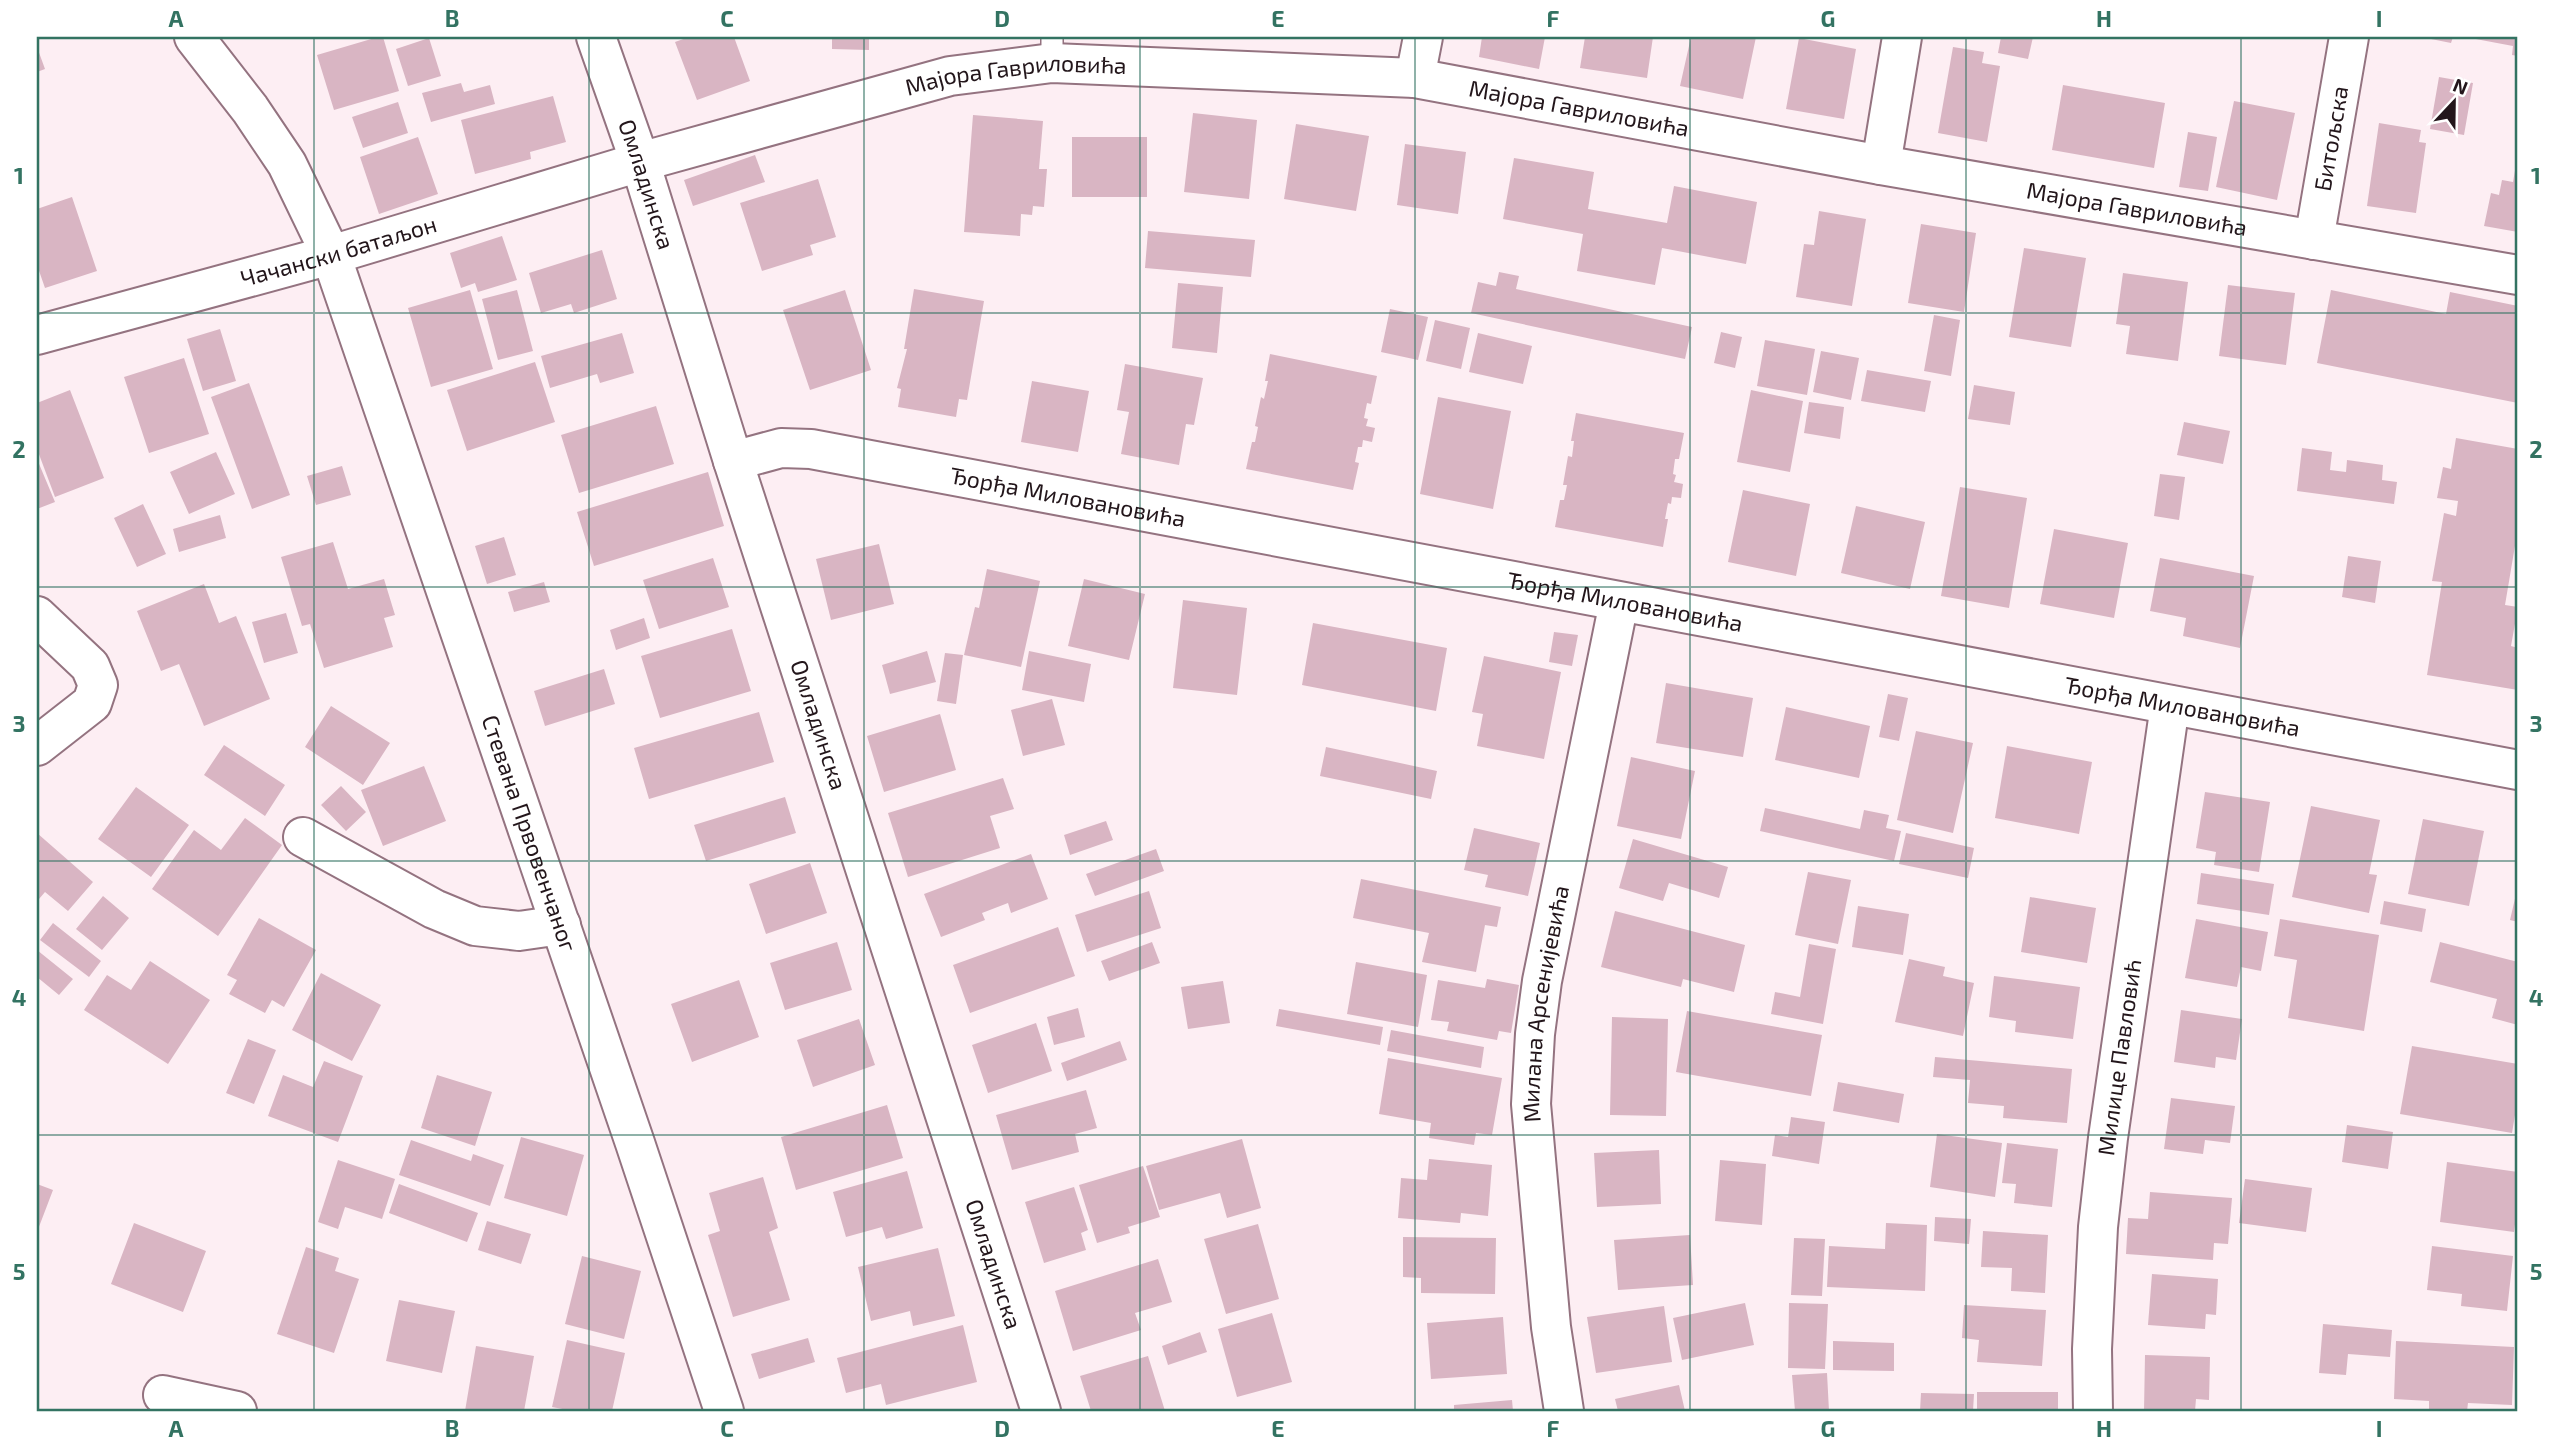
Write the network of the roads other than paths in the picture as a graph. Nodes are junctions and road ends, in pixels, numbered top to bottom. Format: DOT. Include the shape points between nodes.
graph roads {
  1 [pos="194,37"];
  2 [pos="596,37"];
  3 [pos="1423,37"];
  4 [pos="1902,37"];
  5 [pos="2349,37"];
  6 [pos="1052,50"];
  7 [pos="1415,78"];
  8 [pos="640,162"];
  9 [pos="1881,165"];
  10 [pos="2314,240"];
  11 [pos="331,256"];
  12 [pos="2518,275"];
  13 [pos="37,335"];
  14 [pos="733,461"];
  15 [pos="1619,602"];
  16 [pos="37,616"];
  17 [pos="2170,705"];
  18 [pos="37,747"];
  19 [pos="2518,770"];
  20 [pos="303,837"];
  21 [pos="561,925"];
  22 [pos="163,1395"];
  23 [pos="237,1411"];
  24 [pos="724,1411"];
  25 [pos="1041,1411"];
  26 [pos="1564,1411"];
  27 [pos="2093,1411"];
  1 -- 11 [label="street, Стевана Првовенчаног" via="287,164"];
  2 -- 8 [label="street, Омладинска"];
  3 -- 7 [label="street"];
  4 -- 9 [label="street"];
  5 -- 10 [label="street, Битољска"];
  6 -- 7 [label="street, Мајора Гавриловића"];
  6 -- 8 [label="street, Мајора Гавриловића"];
  7 -- 9 [label="street, Мајора Гавриловића"];
  8 -- 11 [label="street, Чачански батаљон"];
  8 -- 14 [label="street, Омладинска"];
  9 -- 10 [label="street, Мајора Гавриловића"];
  10 -- 12 [label="street, Мајора Гавриловића"];
  11 -- 13 [label="street, Чачански батаљон"];
  11 -- 21 [label="street, Стевана Првовенчаног"];
  14 -- 15 [label="street, Ђорђа Миловановића" via="781,448 811,449"];
  14 -- 25 [label="street, Омладинска"];
  15 -- 17 [label="street, Ђорђа Миловановића"];
  15 -- 26 [label="street, Милана Арсенијевића" via="1535,1034 1531,1104 1551,1327"];
  16 -- 18 [label="street" via="90,666 98,685 92,703"];
  17 -- 19 [label="street, Ђорђа Миловановића"];
  17 -- 27 [label="street, Милице Павловић" via="2098,1227"];
  20 -- 21 [label="street" via="454,919 498,930"];
  21 -- 24 [label="street, Стевана Првовенчаног"];
  22 -- 23 [label="street"];
}
